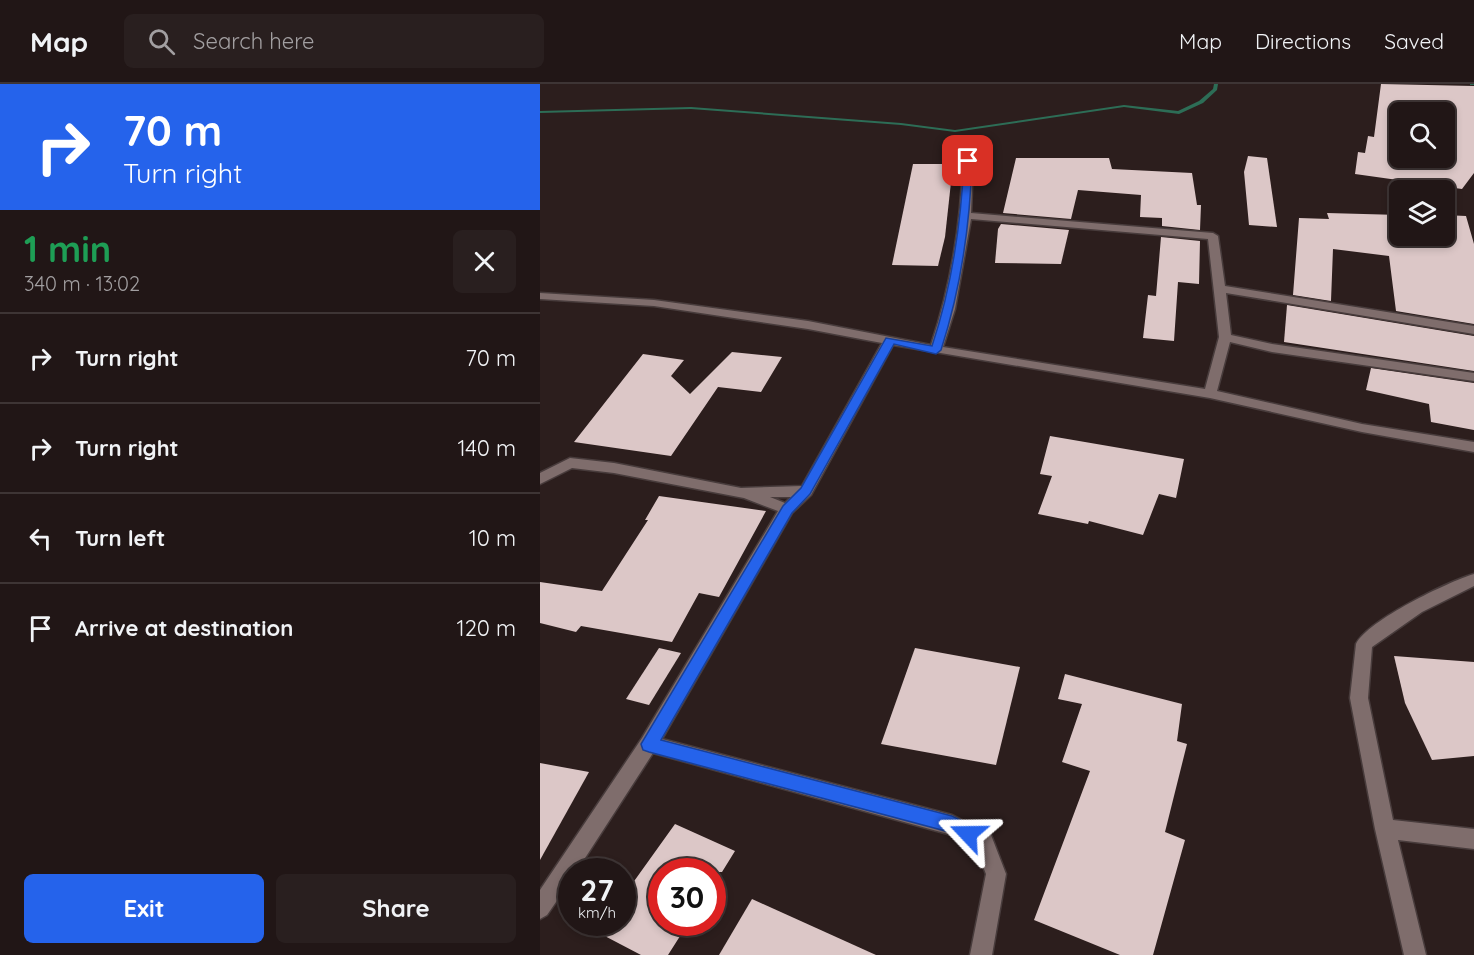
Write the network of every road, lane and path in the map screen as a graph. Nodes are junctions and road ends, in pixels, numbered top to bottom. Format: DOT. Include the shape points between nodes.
graph roads {
  1 [pos="968,161"];
  2 [pos="966,216"];
  3 [pos="1220,289"];
  4 [pos="540,296"];
  5 [pos="1474,330"];
  6 [pos="1225,337"];
  7 [pos="890,340"];
  8 [pos="936,350"];
  9 [pos="1474,377"];
  10 [pos="1210,394"];
  11 [pos="1474,447"];
  12 [pos="540,479"];
  13 [pos="806,491"];
  14 [pos="741,493"];
  15 [pos="787,509"];
  16 [pos="1474,580"];
  17 [pos="649,744"];
  18 [pos="1385,829"];
  19 [pos="1474,839"];
  20 [pos="540,908"];
  21 [pos="981,955"];
  22 [pos="1416,955"];
  1 -- 2 [label="street"];
  2 -- 3 [label="street" via="1213,237"];
  2 -- 8 [label="street" via="949,309"];
  3 -- 5 [label="street"];
  3 -- 6 [label="street"];
  4 -- 7 [label="street" via="734,313"];
  6 -- 9 [label="street" via="1272,348"];
  6 -- 10 [label="street"];
  7 -- 8 [label="street"];
  7 -- 13 [label="street"];
  8 -- 10 [label="street"];
  10 -- 11 [label="street" via="1362,428"];
  12 -- 14 [label="street" via="570,463"];
  13 -- 14 [label="street"];
  13 -- 15 [label="street"];
  14 -- 15 [label="street"];
  15 -- 17 [label="street"];
  16 -- 18 [label="street" via="1455,586 1397,618 1364,644 1359,698"];
  17 -- 20 [label="street"];
  17 -- 21 [label="street" via="952,825 984,842 996,874"];
  18 -- 19 [label="street"];
  18 -- 22 [label="street"];
}
